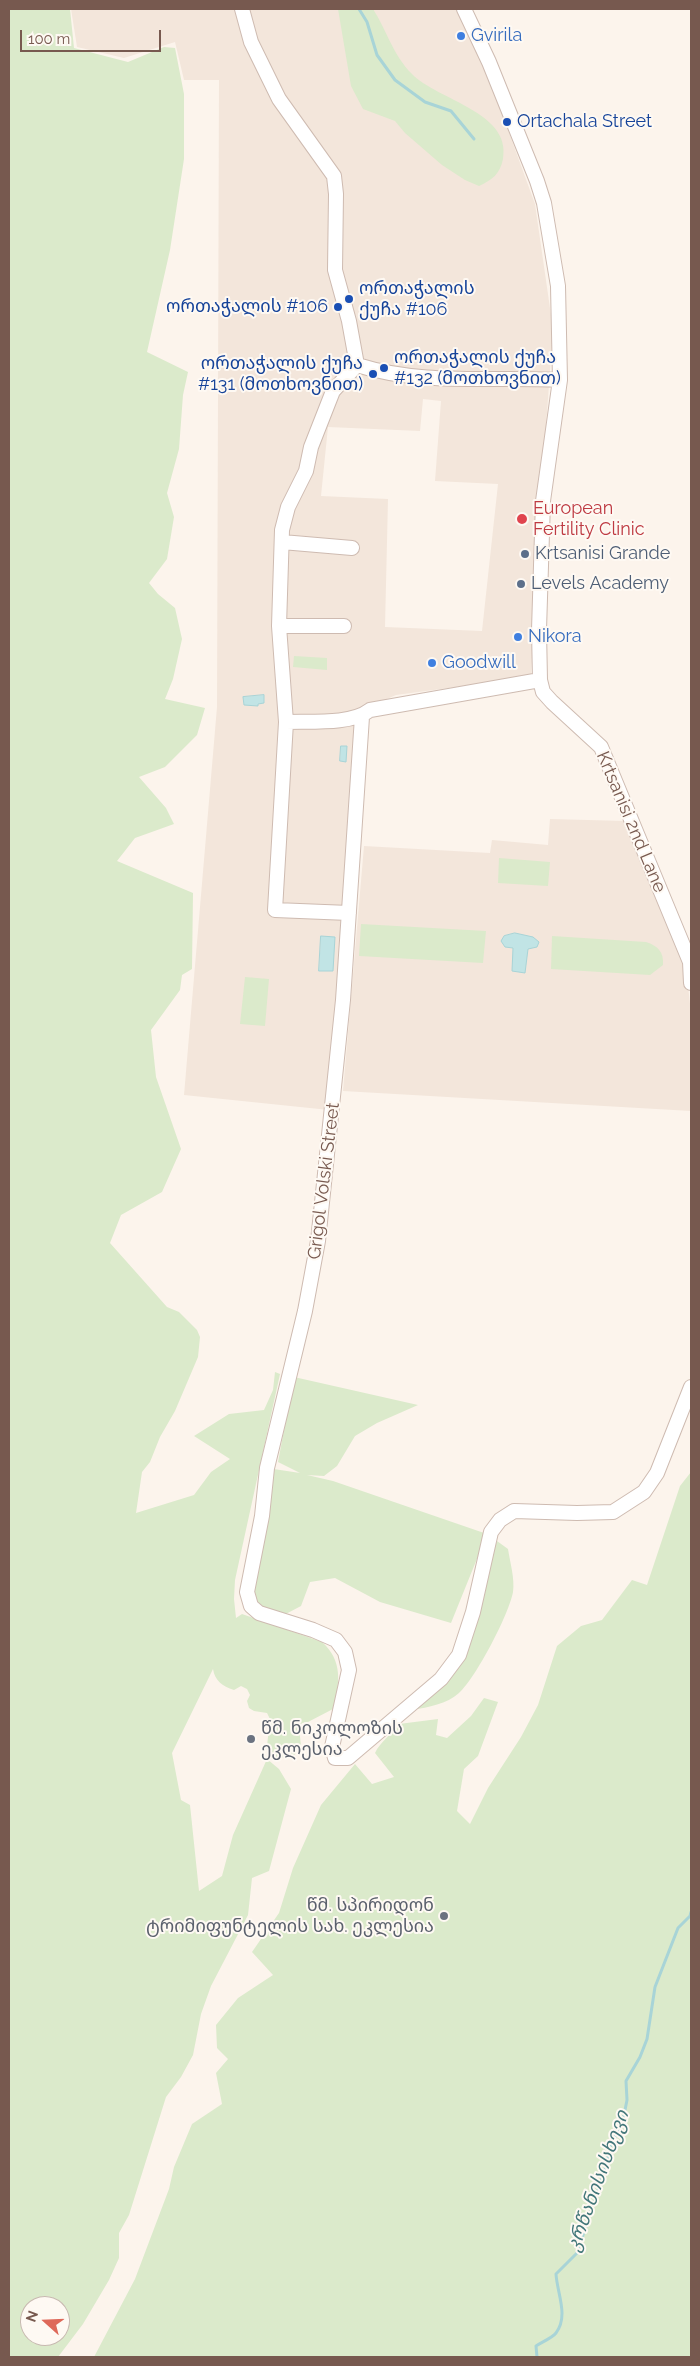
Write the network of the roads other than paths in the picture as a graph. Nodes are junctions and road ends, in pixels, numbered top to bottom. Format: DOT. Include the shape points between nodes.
graph roads {
  1 [pos="242,9"];
  2 [pos="464,9"];
  3 [pos="357,365"];
  4 [pos="560,380"];
  5 [pos="282,542"];
  6 [pos="352,548"];
  7 [pos="279,626"];
  8 [pos="344,626"];
  9 [pos="540,680"];
  10 [pos="362,717"];
  11 [pos="286,722"];
  12 [pos="349,913"];
  13 [pos="691,983"];
  14 [pos="691,1387"];
  1 -- 3 [label="street" via="251,42 279,99 334,176 335,270"];
  2 -- 4 [label="street, Krtsanisi 2nd Lane" via="516,127 544,203 558,286"];
  3 -- 4 [label="street" via="378,372 462,380"];
  3 -- 5 [label="street" via="333,391 311,447 306,471 288,507"];
  4 -- 9 [label="street, Krtsanisi 2nd Lane" via="544,501"];
  5 -- 6 [label="street"];
  5 -- 7 [label="street"];
  7 -- 8 [label="street"];
  7 -- 11 [label="street"];
  9 -- 10 [label="street" via="370,710"];
  9 -- 13 [label="street, Krtsanisi 2nd Lane" via="543,692 552,702 601,747 690,962"];
  10 -- 11 [label="street"];
  10 -- 12 [label="street, Grigol Volski Street"];
  11 -- 12 [label="street" via="275,910"];
  12 -- 14 [label="street, Grigol Volski Street" via="335,1092 318,1241 305,1311 267,1468 262,1516 247,1592 251,1606 259,1613 336,1640 345,1652 349,1670 332,1747 335,1758 348,1758 441,1679 459,1655 473,1612 491,1532 500,1520 514,1511 613,1512 644,1492 657,1473"];
}
